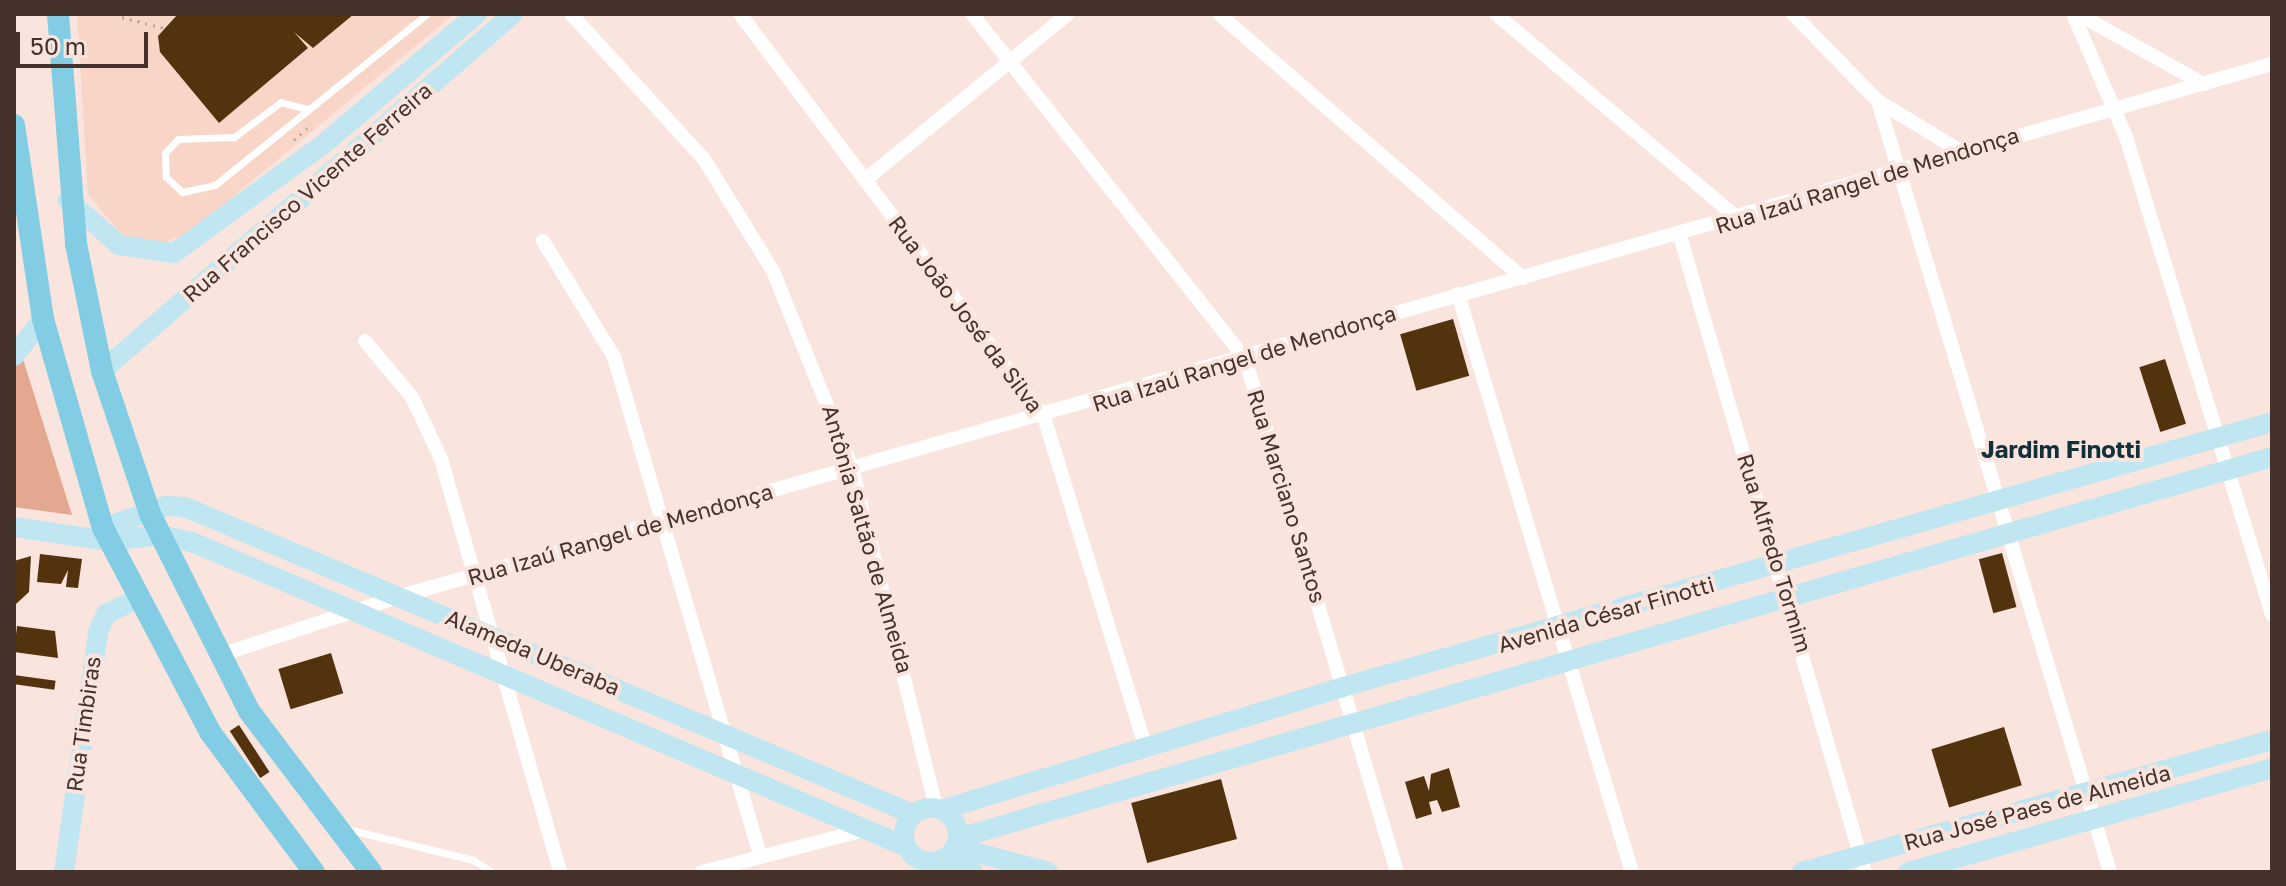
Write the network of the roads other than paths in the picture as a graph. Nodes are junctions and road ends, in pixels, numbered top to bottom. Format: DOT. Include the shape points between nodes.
graph roads {
  1 [pos="58,14"];
  2 [pos="427,14"];
  3 [pos="477,14"];
  4 [pos="513,14"];
  5 [pos="571,14"];
  6 [pos="740,14"];
  7 [pos="972,14"];
  8 [pos="1068,14"];
  9 [pos="1219,14"];
  10 [pos="1496,14"];
  11 [pos="2076,14"];
  12 [pos="1796,15"];
  13 [pos="1009,62"];
  14 [pos="2272,64"];
  15 [pos="2204,84"];
  16 [pos="1878,101"];
  17 [pos="307,109"];
  18 [pos="365,109"];
  19 [pos="2112,109"];
  20 [pos="14,125"];
  21 [pos="381,125"];
  22 [pos="1957,149"];
  23 [pos="1893,168"];
  24 [pos="865,180"];
  25 [pos="68,200"];
  26 [pos="1739,219"];
  27 [pos="1680,236"];
  28 [pos="543,241"];
  29 [pos="22,246"];
  30 [pos="1523,278"];
  31 [pos="1458,294"];
  32 [pos="43,319"];
  33 [pos="365,341"];
  34 [pos="14,356"];
  35 [pos="1245,358"];
  36 [pos="102,371"];
  37 [pos="1044,417"];
  38 [pos="2272,422"];
  39 [pos="2219,439"];
  40 [pos="2272,457"];
  41 [pos="852,468"];
  42 [pos="2229,469"];
  43 [pos="1996,500"];
  44 [pos="150,514"];
  45 [pos="663,521"];
  46 [pos="14,527"];
  47 [pos="106,535"];
  48 [pos="161,535"];
  49 [pos="2007,535"];
  50 [pos="1780,565"];
  51 [pos="475,575"];
  52 [pos="397,597"];
  53 [pos="137,599"];
  54 [pos="1790,600"];
  55 [pos="361,613"];
  56 [pos="2272,615"];
  57 [pos="1561,627"];
  58 [pos="489,634"];
  59 [pos="217,656"];
  60 [pos="1571,656"];
  61 [pos="500,672"];
  62 [pos="1343,687"];
  63 [pos="1353,719"];
  64 [pos="721,730"];
  65 [pos="2272,740"];
  66 [pos="1145,745"];
  67 [pos="732,766"];
  68 [pos="2272,768"];
  69 [pos="2084,795"];
  70 [pos="939,809"];
  71 [pos="913,814"];
  72 [pos="2093,820"];
  73 [pos="329,823"];
  74 [pos="871,829"];
  75 [pos="907,847"];
  76 [pos="760,855"];
  77 [pos="952,856"];
  78 [pos="1864,864"];
  79 [pos="725,869"];
  80 [pos="308,870"];
  81 [pos="64,872"];
  82 [pos="371,872"];
  83 [pos="492,872"];
  84 [pos="560,872"];
  85 [pos="702,872"];
  86 [pos="973,872"];
  87 [pos="1048,872"];
  88 [pos="1397,872"];
  89 [pos="1632,872"];
  90 [pos="1802,872"];
  91 [pos="1908,872"];
  92 [pos="2110,872"];
  1 -- 25 [label="main road"];
  2 -- 17 [label="lane"];
  3 -- 18 [label="main road, Rua Francisco Vicente Ferreira"];
  4 -- 21 [label="main road, Rua Francisco Vicente Ferreira"];
  5 -- 41 [label="street, Antônia Saltão de Almeida" via="665,112 738,209 802,336"];
  6 -- 24 [label="street, Rua João José da Silva"];
  7 -- 13 [label="street, Rua Marciano Santos"];
  8 -- 13 [label="street"];
  9 -- 30 [label="street"];
  10 -- 26 [label="street"];
  11 -- 15 [label="street"];
  11 -- 19 [label="street"];
  12 -- 16 [label="street"];
  13 -- 24 [label="street"];
  13 -- 35 [label="street, Rua Marciano Santos"];
  14 -- 15 [label="street, Rua Izaú Rangel de Mendonça"];
  15 -- 19 [label="street, Rua Izaú Rangel de Mendonça"];
  16 -- 22 [label="street"];
  16 -- 23 [label="street"];
  17 -- 17 [label="lane" via="281,102 234,137 178,139 165,153 166,177 182,192 203,191"];
  18 -- 21 [label="main road"];
  18 -- 25 [label="main road, Rua Francisco Vicente Ferreira" via="174,253 119,245"];
  19 -- 22 [label="street, Rua Izaú Rangel de Mendonça"];
  19 -- 39 [label="street"];
  20 -- 29 [label="main road"];
  21 -- 36 [label="main road, Rua Francisco Vicente Ferreira"];
  22 -- 23 [label="street, Rua Izaú Rangel de Mendonça"];
  23 -- 26 [label="street, Rua Izaú Rangel de Mendonça"];
  23 -- 43 [label="street"];
  24 -- 37 [label="street, Rua João José da Silva"];
  25 -- 36 [label="main road"];
  26 -- 27 [label="street, Rua Izaú Rangel de Mendonça"];
  27 -- 30 [label="street, Rua Izaú Rangel de Mendonça"];
  27 -- 50 [label="street, Rua Alfredo Tormim"];
  28 -- 45 [label="street" via="603,332"];
  29 -- 32 [label="main road"];
  30 -- 31 [label="street, Rua Izaú Rangel de Mendonça"];
  31 -- 35 [label="street, Rua Izaú Rangel de Mendonça"];
  31 -- 57 [label="street"];
  32 -- 34 [label="main road"];
  32 -- 47 [label="main road"];
  33 -- 51 [label="street" via="422,414"];
  35 -- 37 [label="street, Rua Izaú Rangel de Mendonça"];
  35 -- 62 [label="street, Rua Marciano Santos"];
  36 -- 44 [label="main road"];
  37 -- 41 [label="street, Rua Izaú Rangel de Mendonça"];
  37 -- 66 [label="street, Rua João José da Silva"];
  38 -- 39 [label="main road, Avenida César Finotti"];
  39 -- 42 [label="street"];
  39 -- 43 [label="main road, Avenida César Finotti"];
  40 -- 42 [label="main road, Avenida César Finotti"];
  41 -- 45 [label="street, Rua Izaú Rangel de Mendonça"];
  41 -- 70 [label="street, Antônia Saltão de Almeida"];
  42 -- 49 [label="main road, Avenida César Finotti"];
  42 -- 56 [label="street"];
  43 -- 49 [label="street"];
  43 -- 50 [label="main road, Avenida César Finotti"];
  44 -- 47 [label="main road, Alameda Uberaba"];
  44 -- 48 [label="main road"];
  44 -- 52 [label="main road, Alameda Uberaba" via="185,507"];
  45 -- 51 [label="street, Rua Izaú Rangel de Mendonça"];
  45 -- 64 [label="street"];
  46 -- 47 [label="main road"];
  47 -- 48 [label="main road"];
  47 -- 53 [label="main road"];
  48 -- 55 [label="main road, Alameda Uberaba"];
  48 -- 59 [label="main road"];
  49 -- 54 [label="main road, Avenida César Finotti"];
  49 -- 69 [label="street"];
  50 -- 54 [label="street, Rua Alfredo Tormim"];
  50 -- 57 [label="main road, Avenida César Finotti"];
  51 -- 52 [label="street, Rua Izaú Rangel de Mendonça"];
  51 -- 58 [label="street"];
  52 -- 55 [label="street, Rua Izaú Rangel de Mendonça"];
  52 -- 58 [label="main road, Alameda Uberaba"];
  53 -- 80 [label="main road" via="210,732"];
  53 -- 81 [label="main road, Rua Timbiras" via="112,609 98,632"];
  54 -- 60 [label="main road, Avenida César Finotti"];
  54 -- 78 [label="street, Rua Alfredo Tormim"];
  55 -- 59 [label="street, Rua Izaú Rangel de Mendonça"];
  55 -- 61 [label="main road, Alameda Uberaba"];
  57 -- 60 [label="street"];
  57 -- 62 [label="main road, Avenida César Finotti"];
  58 -- 61 [label="street"];
  58 -- 64 [label="main road, Alameda Uberaba"];
  59 -- 73 [label="main road"];
  60 -- 63 [label="main road, Avenida César Finotti"];
  60 -- 89 [label="street"];
  61 -- 67 [label="main road, Alameda Uberaba"];
  61 -- 84 [label="street"];
  62 -- 63 [label="street, Rua Marciano Santos"];
  62 -- 66 [label="main road, Avenida César Finotti"];
  63 -- 77 [label="main road, Avenida César Finotti"];
  63 -- 88 [label="street, Rua Marciano Santos"];
  64 -- 67 [label="street"];
  64 -- 71 [label="main road, Alameda Uberaba"];
  65 -- 69 [label="main road, Rua José Paes de Almeida"];
  66 -- 70 [label="main road, Avenida César Finotti"];
  67 -- 74 [label="main road, Alameda Uberaba"];
  67 -- 76 [label="street"];
  68 -- 72 [label="main road, Rua José Paes de Almeida"];
  69 -- 72 [label="street"];
  69 -- 78 [label="main road, Rua José Paes de Almeida"];
  70 -- 71 [label="main road"];
  70 -- 77 [label="main road"];
  71 -- 75 [label="main road" via="905,826"];
  72 -- 91 [label="main road, Rua José Paes de Almeida"];
  72 -- 92 [label="street"];
  73 -- 82 [label="main road"];
  73 -- 83 [label="lane" via="483,862"];
  74 -- 75 [label="main road, Alameda Uberaba"];
  74 -- 76 [label="street"];
  75 -- 77 [label="main road, Alameda Uberaba" via="920,860"];
  76 -- 79 [label="street"];
  77 -- 86 [label="main road, Alameda Uberaba"];
  77 -- 87 [label="main road, Alameda Uberaba"];
  78 -- 90 [label="main road, Rua José Paes de Almeida"];
  79 -- 85 [label="street"];
}
